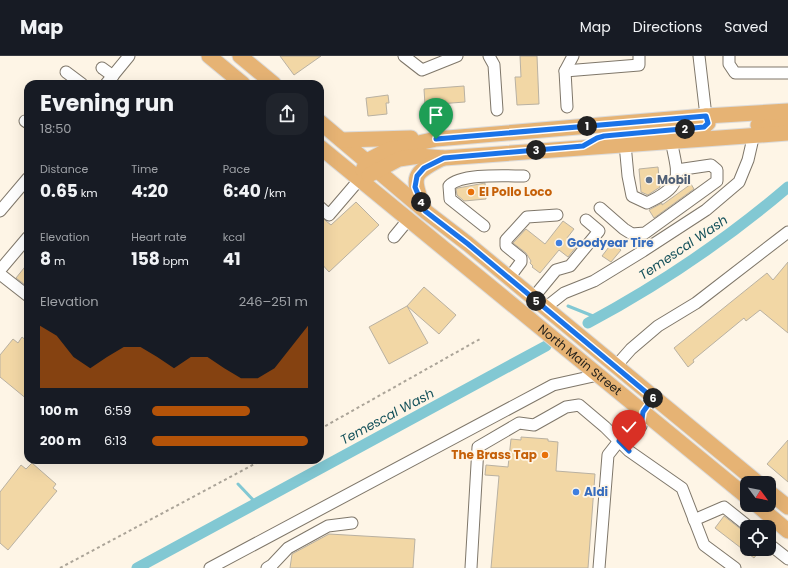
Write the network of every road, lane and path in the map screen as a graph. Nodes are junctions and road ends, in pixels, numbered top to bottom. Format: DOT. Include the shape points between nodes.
graph roads {
  1 [pos="129,56"];
  2 [pos="209,56"];
  3 [pos="240,56"];
  4 [pos="404,56"];
  5 [pos="457,56"];
  6 [pos="489,56"];
  7 [pos="573,56"];
  8 [pos="639,56"];
  9 [pos="699,56"];
  10 [pos="728,56"];
  11 [pos="102,68"];
  12 [pos="565,71"];
  13 [pos="66,72"];
  14 [pos="788,73"];
  15 [pos="77,80"];
  16 [pos="110,80"];
  17 [pos="238,80"];
  18 [pos="269,80"];
  19 [pos="566,107"];
  20 [pos="497,110"];
  21 [pos="788,111"];
  22 [pos="706,116"];
  23 [pos="788,120"];
  24 [pos="324,125"];
  25 [pos="788,133"];
  26 [pos="754,134"];
  27 [pos="735,135"];
  28 [pos="436,139"];
  29 [pos="342,140"];
  30 [pos="671,140"];
  31 [pos="625,144"];
  32 [pos="583,146"];
  33 [pos="324,154"];
  34 [pos="444,158"];
  35 [pos="372,166"];
  36 [pos="677,170"];
  37 [pos="524,176"];
  38 [pos="359,180"];
  39 [pos="24,191"];
  40 [pos="2,204"];
  41 [pos="600,208"];
  42 [pos="324,211"];
  43 [pos="425,211"];
  44 [pos="557,214"];
  45 [pos="408,220"];
  46 [pos="586,220"];
  47 [pos="484,226"];
  48 [pos="788,232"];
  49 [pos="394,238"];
  50 [pos="24,242"];
  51 [pos="0,270"];
  52 [pos="0,274"];
  53 [pos="509,278"];
  54 [pos="24,293"];
  55 [pos="540,304"];
  56 [pos="480,338"];
  57 [pos="611,362"];
  58 [pos="596,374"];
  59 [pos="653,398"];
  60 [pos="643,412"];
  61 [pos="324,427"];
  62 [pos="619,441"];
  63 [pos="255,464"];
  64 [pos="749,476"];
  65 [pos="740,491"];
  66 [pos="776,498"];
  67 [pos="788,507"];
  68 [pos="765,512"];
  69 [pos="694,520"];
  70 [pos="740,520"];
  71 [pos="352,523"];
  72 [pos="788,531"];
  73 [pos="776,550"];
  74 [pos="788,559"];
  75 [pos="60,568"];
  76 [pos="210,568"];
  77 [pos="267,568"];
  78 [pos="471,568"];
  79 [pos="599,568"];
  80 [pos="735,568"];
  1 -- 16 [label="street"];
  2 -- 17 [label="main road"];
  3 -- 18 [label="main road"];
  4 -- 5 [label="street" via="422,70"];
  6 -- 20 [label="street" via="494,65"];
  7 -- 12 [label="street"];
  8 -- 12 [label="street" via="639,65"];
  9 -- 22 [label="street"];
  10 -- 14 [label="street" via="729,64 735,73"];
  11 -- 16 [label="street"];
  12 -- 19 [label="street"];
  13 -- 15 [label="street"];
  21 -- 22 [label="main road"];
  22 -- 28 [label="main road"];
  22 -- 32 [label="main road" via="708,123 704,127 604,136"];
  23 -- 27 [label="main road" via="752,126"];
  24 -- 29 [label="main road, North Main Street"];
  25 -- 26 [label="main road"];
  26 -- 27 [label="main road"];
  26 -- 55 [label="street" via="748,160 739,182 706,210 594,281"];
  27 -- 30 [label="main road"];
  28 -- 29 [label="main road"];
  28 -- 35 [label="main road" via="388,150"];
  29 -- 35 [label="main road, North Main Street"];
  30 -- 31 [label="main road"];
  30 -- 36 [label="street"];
  31 -- 32 [label="main road"];
  31 -- 36 [label="street" via="632,196 647,203 665,193 678,175"];
  32 -- 34 [label="main road"];
  33 -- 38 [label="main road, North Main Street"];
  34 -- 35 [label="main road" via="419,156"];
  34 -- 43 [label="main road" via="424,168 417,176 415,187"];
  35 -- 38 [label="main road"];
  35 -- 43 [label="main road, North Main Street"];
  36 -- 41 [label="street" via="711,165 717,170 717,181 645,233 628,232"];
  37 -- 47 [label="street" via="466,178 454,181 449,186 450,199"];
  38 -- 42 [label="street" via="329,215"];
  38 -- 45 [label="main road, North Main Street"];
  39 -- 40 [label="street"];
  43 -- 53 [label="main road, North Main Street"];
  44 -- 53 [label="street" via="527,218 506,240 506,246 521,258 522,262"];
  45 -- 49 [label="street"];
  45 -- 58 [label="main road, North Main Street"];
  46 -- 55 [label="street" via="599,231 570,266 556,270"];
  48 -- 57 [label="street" via="696,304 658,326"];
  50 -- 51 [label="street"];
  52 -- 54 [label="street"];
  53 -- 55 [label="main road, North Main Street"];
  55 -- 57 [label="main road, North Main Street"];
  56 -- 61 [label="path"];
  57 -- 59 [label="main road, North Main Street"];
  58 -- 60 [label="main road, North Main Street"];
  58 -- 76 [label="street" via="553,385"];
  59 -- 60 [label="street"];
  59 -- 64 [label="main road, North Main Street"];
  60 -- 62 [label="street" via="641,426 630,438"];
  60 -- 65 [label="main road, North Main Street"];
  62 -- 69 [label="street" via="629,451 682,488"];
  62 -- 78 [label="street" via="579,406 566,407 534,425 519,423 478,447"];
  62 -- 79 [label="street" via="608,455"];
  63 -- 75 [label="path"];
  66 -- 67 [label="main road"];
  68 -- 72 [label="main road"];
  69 -- 70 [label="street" via="724,507"];
  69 -- 80 [label="street" via="704,545"];
  71 -- 77 [label="street" via="328,526 288,548"];
  73 -- 74 [label="street"];
}
